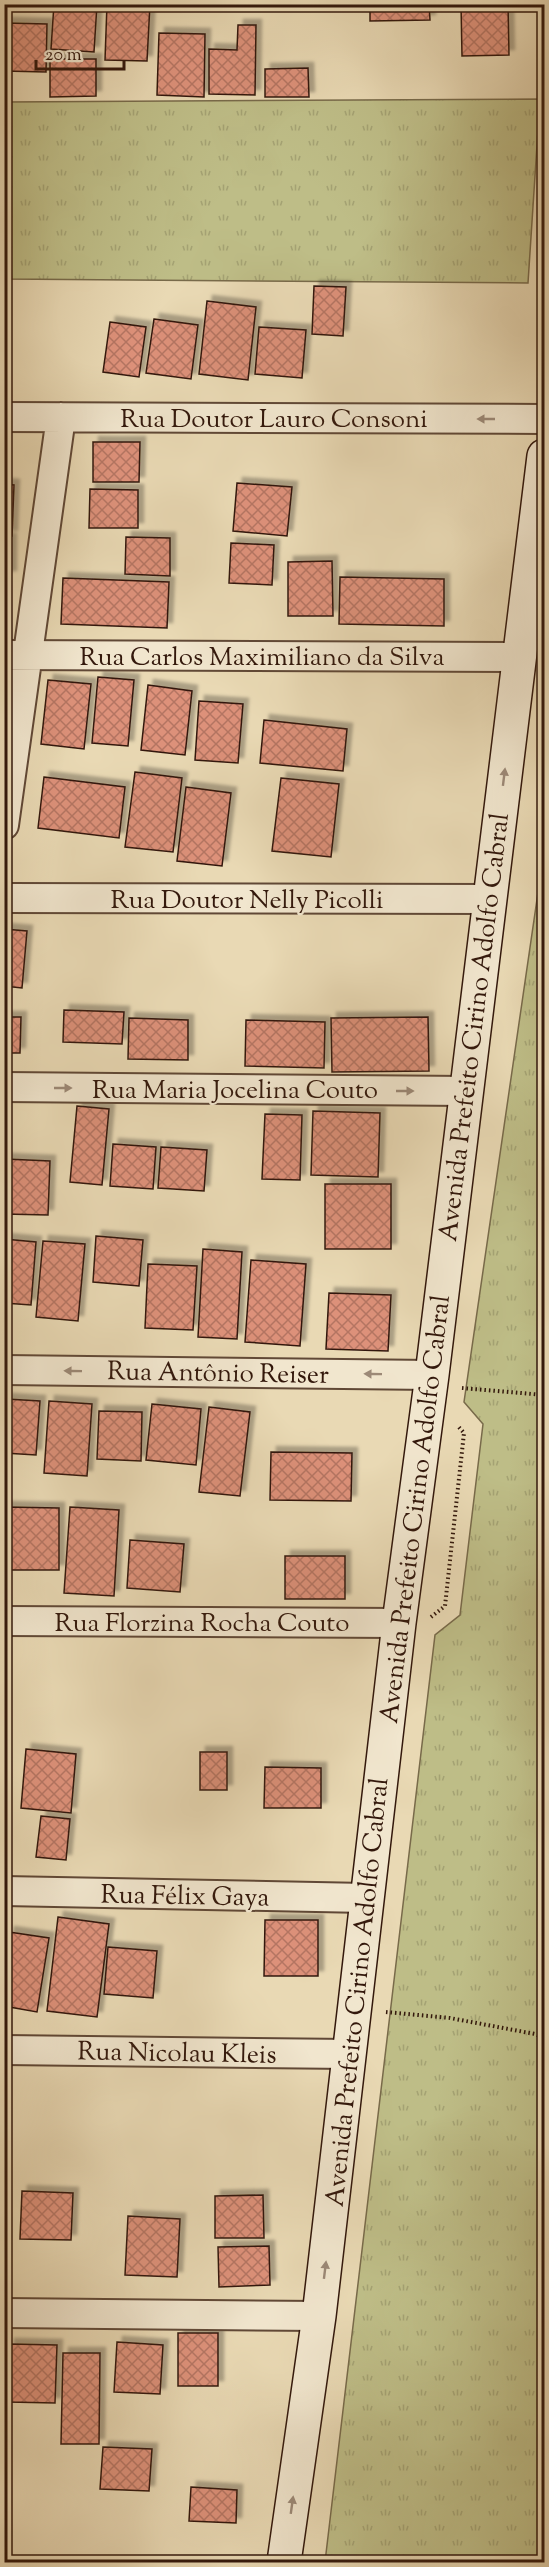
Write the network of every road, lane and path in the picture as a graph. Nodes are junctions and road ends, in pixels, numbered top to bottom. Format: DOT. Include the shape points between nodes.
graph roads {
  1 [pos="4,417"];
  2 [pos="61,417"];
  3 [pos="544,419"];
  4 [pos="544,456"];
  5 [pos="16,655"];
  6 [pos="519,657"];
  7 [pos="4,825"];
  8 [pos="4,898"];
  9 [pos="489,899"];
  10 [pos="4,1087"];
  11 [pos="466,1091"];
  12 [pos="4,1370"];
  13 [pos="445,1381"];
  14 [pos="544,1395"];
  15 [pos="4,1621"];
  16 [pos="399,1623"];
  17 [pos="4,1891"];
  18 [pos="366,1898"];
  19 [pos="376,2011"];
  20 [pos="544,2038"];
  21 [pos="4,2050"];
  22 [pos="350,2054"];
  23 [pos="4,2313"];
  24 [pos="319,2316"];
  25 [pos="284,2562"];
  1 -- 2 [label="street, Rua Doutor Lauro Consoni"];
  3 -- 2 [label="street, Rua Doutor Lauro Consoni, one-way"];
  2 -- 5 [label="street"];
  4 -- 6 [label="main road, Avenida Prefeito Cirino Adolfo Cabral"];
  5 -- 6 [label="street, Rua Carlos Maximiliano da Silva"];
  5 -- 7 [label="street"];
  9 -- 6 [label="main road, Avenida Prefeito Cirino Adolfo Cabral, one-way"];
  8 -- 9 [label="street, Rua Doutor Nelly Picolli"];
  9 -- 11 [label="main road, Avenida Prefeito Cirino Adolfo Cabral"];
  10 -- 11 [label="street, Rua Maria Jocelina Couto, one-way"];
  11 -- 13 [label="main road, Avenida Prefeito Cirino Adolfo Cabral"];
  13 -- 12 [label="street, Rua Antônio Reiser, one-way"];
  13 -- 14 [label="path"];
  13 -- 16 [label="main road, Avenida Prefeito Cirino Adolfo Cabral"];
  15 -- 16 [label="street, Rua Florzina Rocha Couto"];
  16 -- 18 [label="main road, Avenida Prefeito Cirino Adolfo Cabral"];
  17 -- 18 [label="street, Rua Félix Gaya"];
  18 -- 22 [label="main road, Avenida Prefeito Cirino Adolfo Cabral"];
  19 -- 20 [label="path" via="450,2019"];
  21 -- 22 [label="street, Rua Nicolau Kleis"];
  24 -- 22 [label="main road, Avenida Prefeito Cirino Adolfo Cabral, one-way"];
  23 -- 24 [label="street"];
  25 -- 24 [label="main road, Avenida Prefeito Cirino Adolfo Cabral, one-way"];
}
